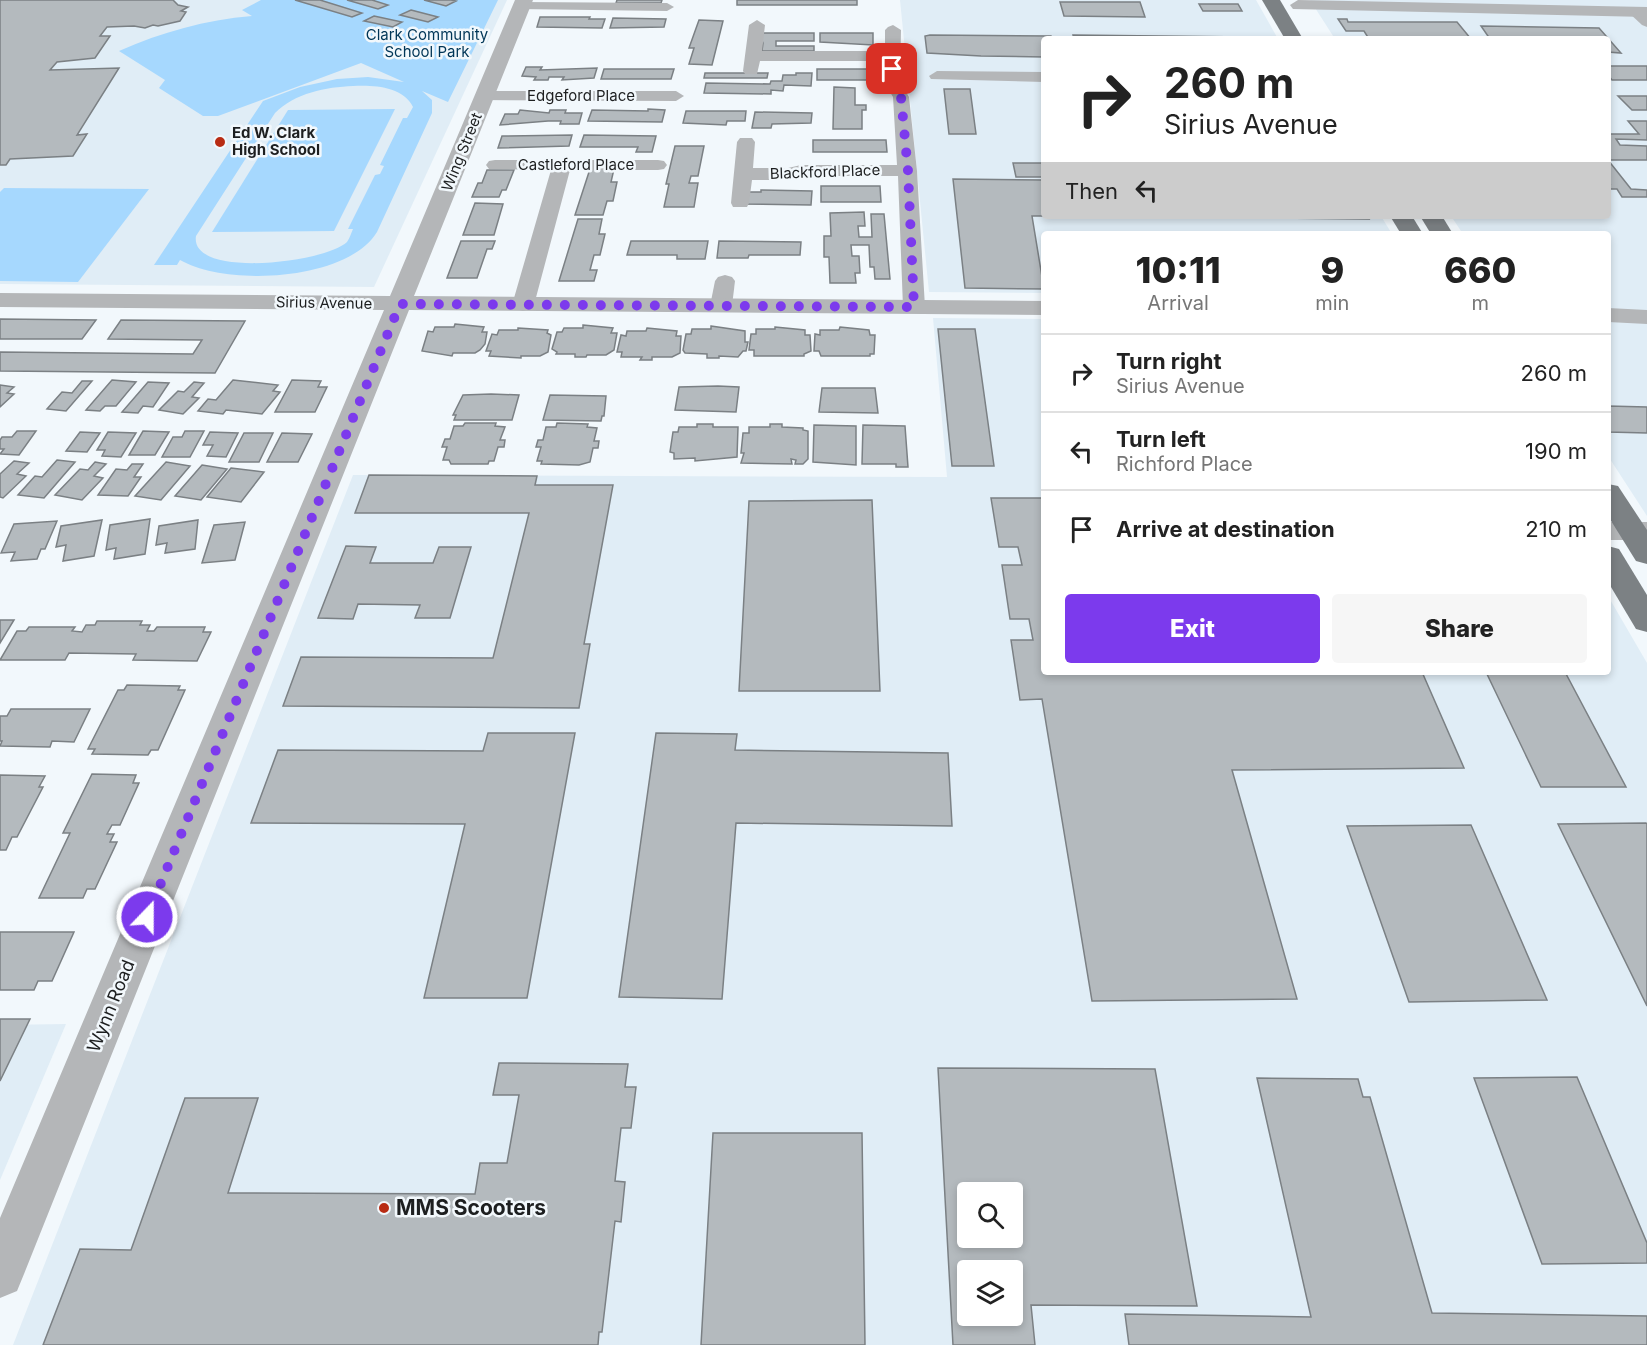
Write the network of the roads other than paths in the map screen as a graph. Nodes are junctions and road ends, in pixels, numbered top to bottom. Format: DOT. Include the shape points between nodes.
graph roads {
  1 [pos="523,3"];
  2 [pos="606,3"];
  3 [pos="1285,4"];
  4 [pos="667,7"];
  5 [pos="1643,15"];
  6 [pos="757,25"];
  7 [pos="893,30"];
  8 [pos="1303,31"];
  9 [pos="893,56"];
  10 [pos="937,76"];
  11 [pos="1041,77"];
  12 [pos="485,96"];
  13 [pos="676,96"];
  14 [pos="746,142"];
  15 [pos="495,165"];
  16 [pos="562,165"];
  17 [pos="658,165"];
  18 [pos="908,171"];
  19 [pos="743,174"];
  20 [pos="740,203"];
  21 [pos="725,281"];
  22 [pos="0,300"];
  23 [pos="400,304"];
  24 [pos="523,305"];
  25 [pos="721,306"];
  26 [pos="914,307"];
  27 [pos="1041,308"];
  28 [pos="1611,315"];
  29 [pos="1647,317"];
  30 [pos="1611,498"];
  31 [pos="1634,537"];
  32 [pos="1626,573"];
  33 [pos="1647,621"];
  34 [pos="0,1274"];
  1 -- 2 [label="street"];
  1 -- 12 [label="street, Wing Street"];
  2 -- 4 [label="street"];
  3 -- 5 [label="street"];
  3 -- 8 [label="main road"];
  6 -- 9 [label="street" via="752,64"];
  7 -- 9 [label="street"];
  9 -- 18 [label="street" via="892,82 901,97"];
  10 -- 11 [label="street"];
  12 -- 13 [label="street, Edgeford Place"];
  12 -- 23 [label="street, Wing Street"];
  14 -- 19 [label="street"];
  15 -- 16 [label="street, Castleford Place"];
  16 -- 17 [label="street, Castleford Place"];
  16 -- 24 [label="street"];
  18 -- 19 [label="street, Blackford Place"];
  18 -- 26 [label="street"];
  19 -- 20 [label="street"];
  21 -- 25 [label="street"];
  22 -- 23 [label="street, Sirius Avenue"];
  23 -- 24 [label="street, Sirius Avenue"];
  23 -- 34 [label="street, Wynn Road"];
  24 -- 25 [label="street, Sirius Avenue"];
  25 -- 26 [label="street, Sirius Avenue"];
  26 -- 27 [label="street, Sirius Avenue"];
  28 -- 29 [label="street"];
  30 -- 31 [label="main road"];
  32 -- 33 [label="main road"];
}
